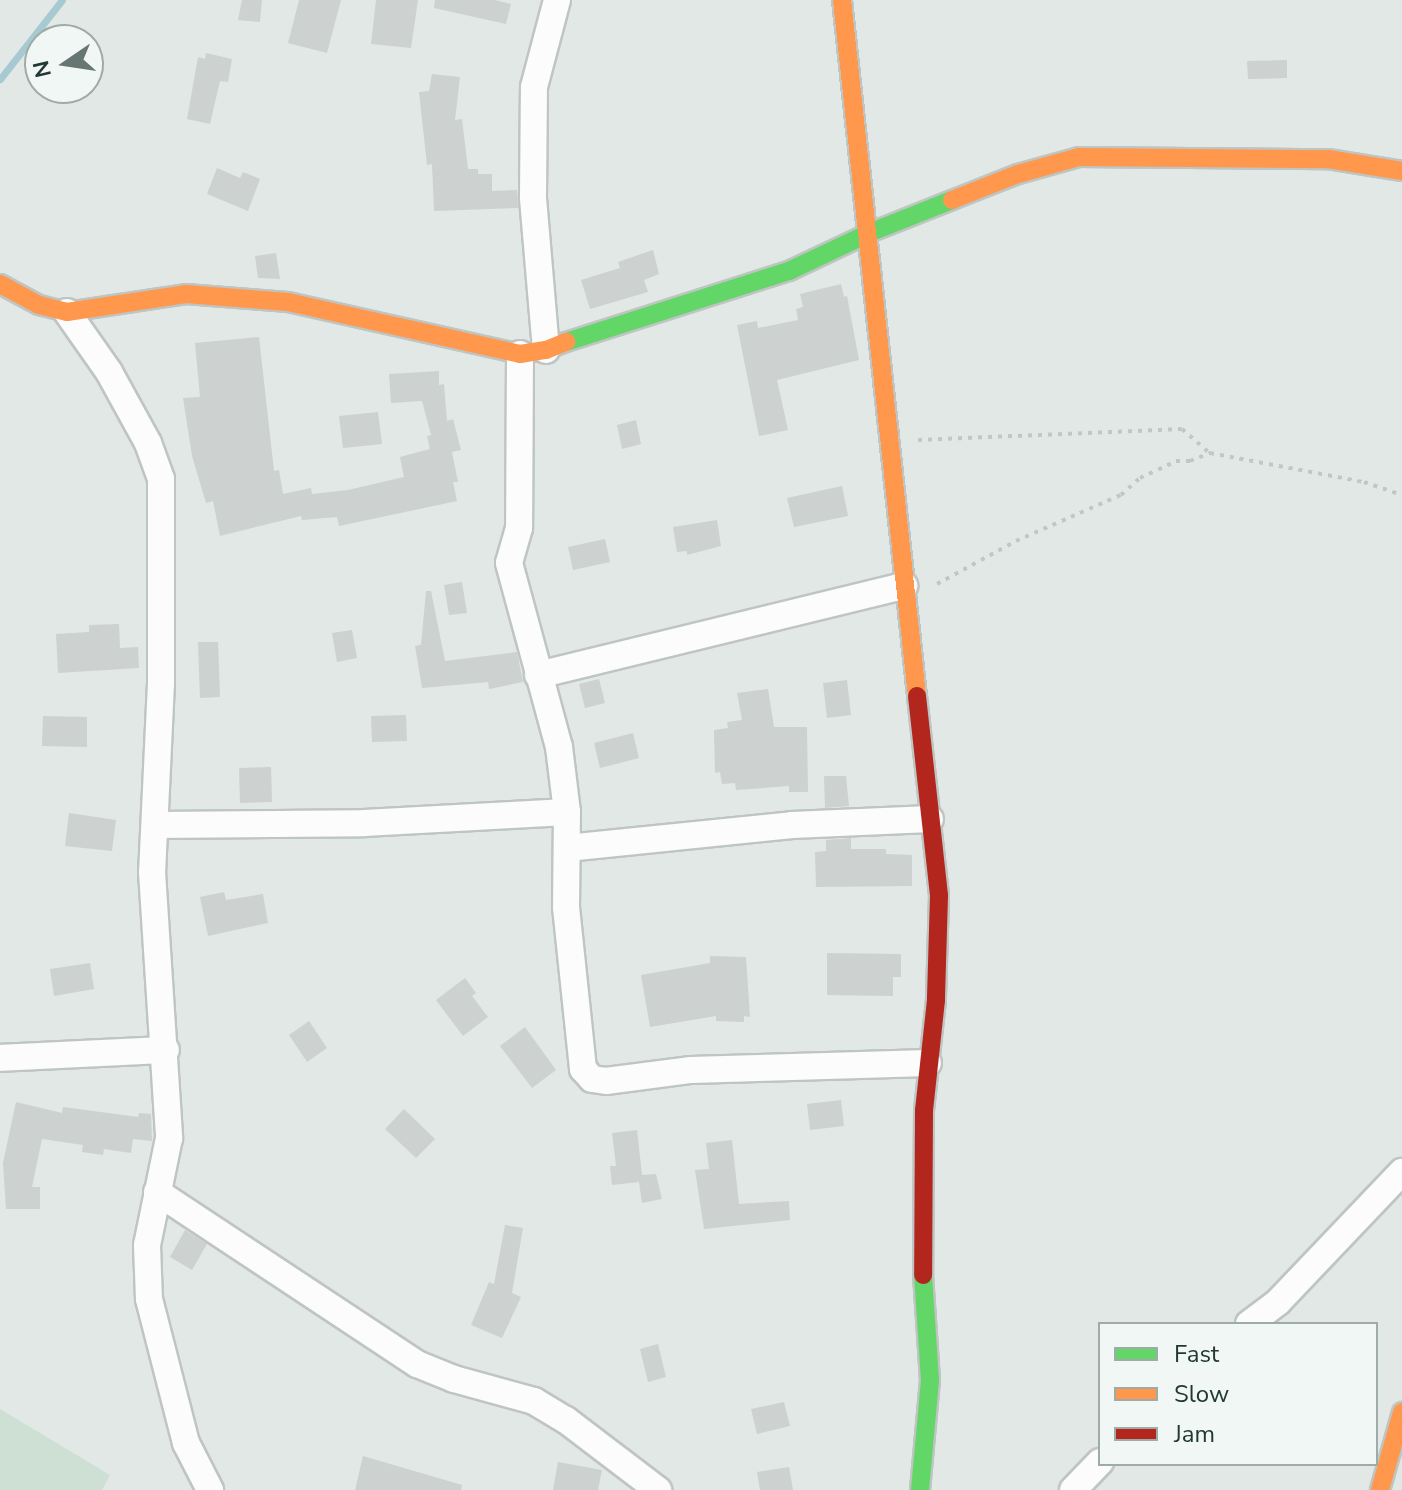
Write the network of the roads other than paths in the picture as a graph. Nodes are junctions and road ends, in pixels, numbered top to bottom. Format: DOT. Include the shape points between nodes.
graph roads {
  1 [pos="557,0"];
  2 [pos="842,0"];
  3 [pos="1402,171"];
  4 [pos="869,233"];
  5 [pos="0,284"];
  6 [pos="67,312"];
  7 [pos="533,352"];
  8 [pos="904,593"];
  9 [pos="538,675"];
  10 [pos="567,812"];
  11 [pos="930,819"];
  12 [pos="155,825"];
  13 [pos="567,848"];
  14 [pos="166,1050"];
  15 [pos="0,1058"];
  16 [pos="928,1063"];
  17 [pos="1402,1172"];
  18 [pos="157,1192"];
  19 [pos="1252,1322"];
  20 [pos="1402,1412"];
  21 [pos="1098,1464"];
  22 [pos="210,1490"];
  23 [pos="658,1490"];
  24 [pos="920,1490"];
  25 [pos="1073,1490"];
  26 [pos="1380,1490"];
  1 -- 7 [label="street" via="534,87"];
  2 -- 4 [label="street"];
  3 -- 4 [label="street" via="1328,159 1079,157 1018,174"];
  4 -- 7 [label="street" via="789,271"];
  4 -- 8 [label="street"];
  5 -- 6 [label="street" via="39,305"];
  6 -- 7 [label="street" via="158,297 216,295 288,302"];
  6 -- 12 [label="street" via="109,372 148,443 161,479"];
  7 -- 9 [label="street" via="519,528 509,563"];
  8 -- 9 [label="street"];
  8 -- 11 [label="street"];
  9 -- 10 [label="street" via="559,747"];
  10 -- 12 [label="street" via="364,823"];
  10 -- 13 [label="street"];
  11 -- 13 [label="street" via="792,825"];
  11 -- 16 [label="street" via="939,896"];
  12 -- 14 [label="street" via="152,872"];
  13 -- 16 [label="street" via="566,907 583,1069 592,1079 691,1070"];
  14 -- 15 [label="street"];
  14 -- 18 [label="street" via="169,1138"];
  16 -- 24 [label="street" via="923,1272 930,1380"];
  17 -- 19 [label="street" via="1278,1302"];
  18 -- 22 [label="street" via="147,1245 149,1299 186,1443"];
  18 -- 23 [label="street" via="417,1364 534,1401"];
  20 -- 26 [label="street"];
  21 -- 25 [label="street"];
}
